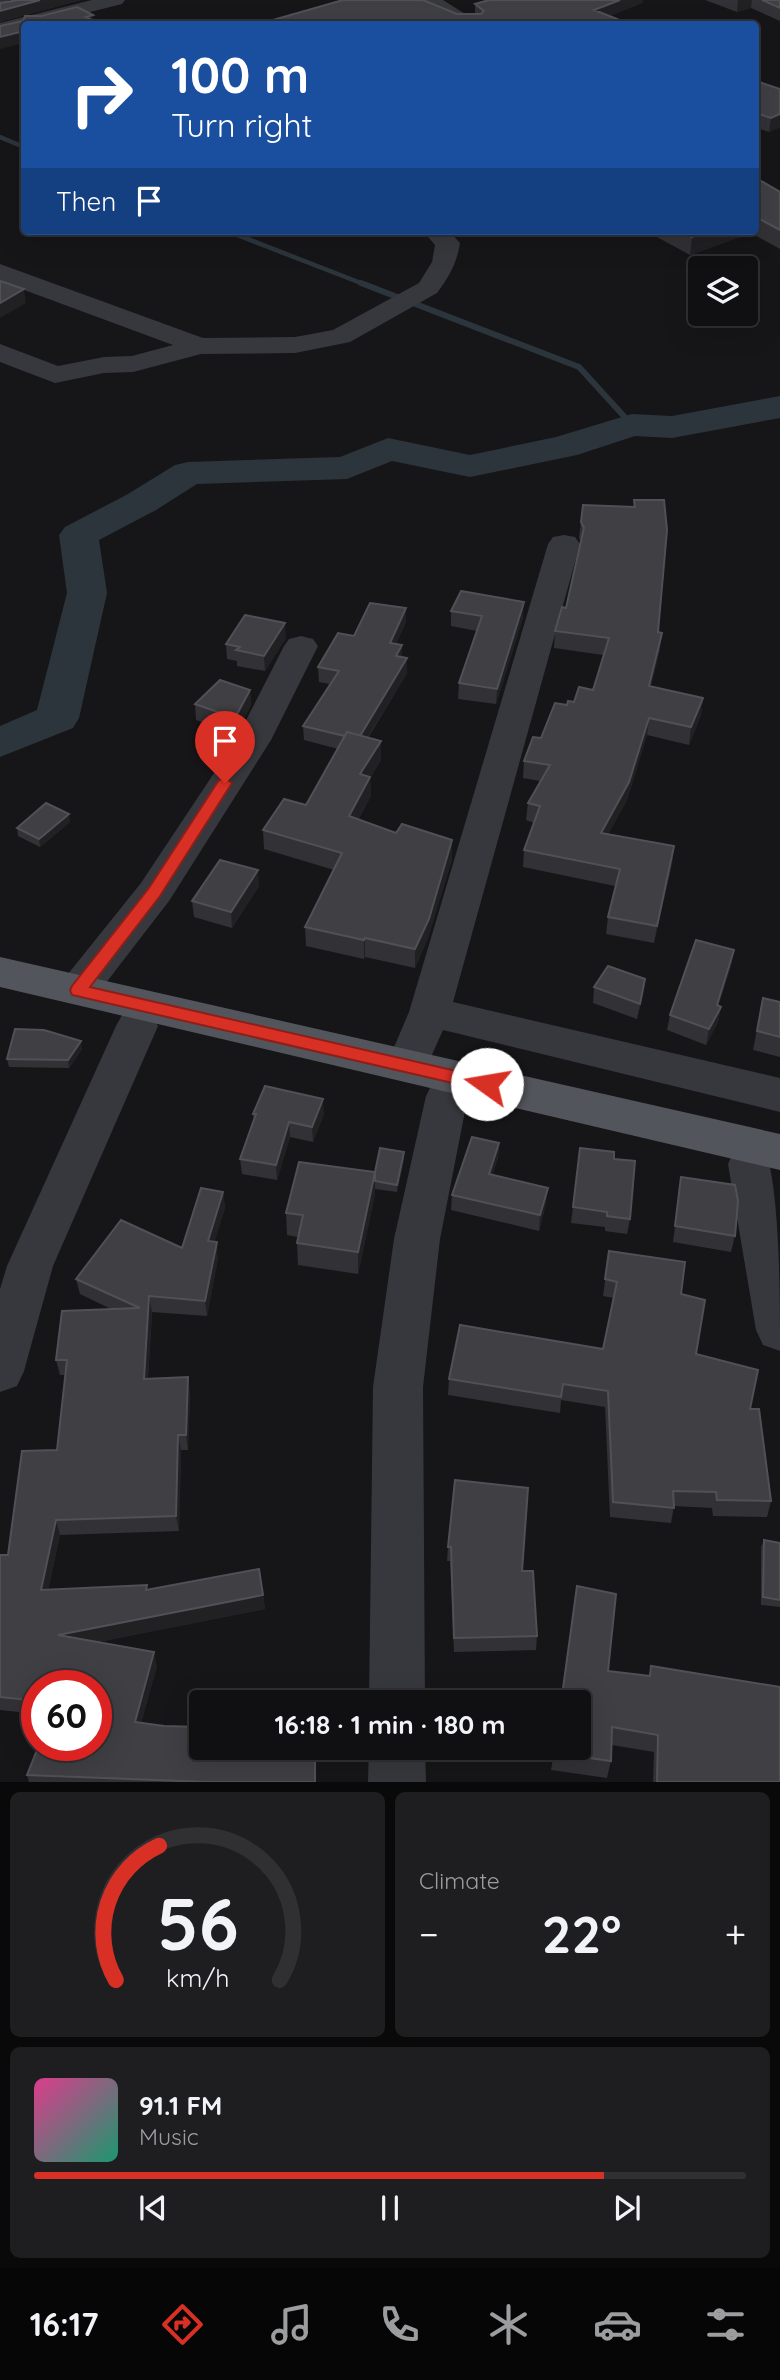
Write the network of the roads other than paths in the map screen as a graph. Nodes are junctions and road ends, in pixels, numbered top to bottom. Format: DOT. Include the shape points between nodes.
graph roads {
  1 [pos="115,0"];
  2 [pos="429,0"];
  3 [pos="458,0"];
  4 [pos="470,0"];
  5 [pos="34,21"];
  6 [pos="466,21"];
  7 [pos="21,25"];
  8 [pos="0,30"];
  9 [pos="16,44"];
  10 [pos="439,235"];
  11 [pos="0,272"];
  12 [pos="200,346"];
  13 [pos="0,352"];
  14 [pos="564,544"];
  15 [pos="301,646"];
  16 [pos="0,972"];
  17 [pos="78,990"];
  18 [pos="0,993"];
  19 [pos="430,1012"];
  20 [pos="137,1026"];
  21 [pos="407,1066"];
  22 [pos="780,1095"];
  23 [pos="447,1097"];
  24 [pos="770,1162"];
  25 [pos="780,1330"];
  26 [pos="0,1371"];
  27 [pos="397,1690"];
  28 [pos="397,1760"];
  29 [pos="397,1782"];
  1 -- 5 [label="street"];
  2 -- 6 [label="street"];
  3 -- 4 [label="street"];
  7 -- 8 [label="street"];
  8 -- 9 [label="street"];
  10 -- 12 [label="street" via="448,243 444,262 428,288 341,336 295,345"];
  11 -- 12 [label="street"];
  12 -- 13 [label="street" via="133,364 55,375"];
  14 -- 19 [label="street"];
  15 -- 17 [label="street" via="253,740 155,892"];
  16 -- 17 [label="main road"];
  17 -- 21 [label="main road"];
  18 -- 20 [label="main road"];
  19 -- 21 [label="street"];
  19 -- 22 [label="street"];
  20 -- 23 [label="main road"];
  20 -- 26 [label="street" via="30,1266"];
  21 -- 24 [label="main road"];
  23 -- 24 [label="main road"];
  23 -- 27 [label="street" via="417,1239 398,1387"];
  24 -- 25 [label="street"];
  28 -- 29 [label="street"];
}
